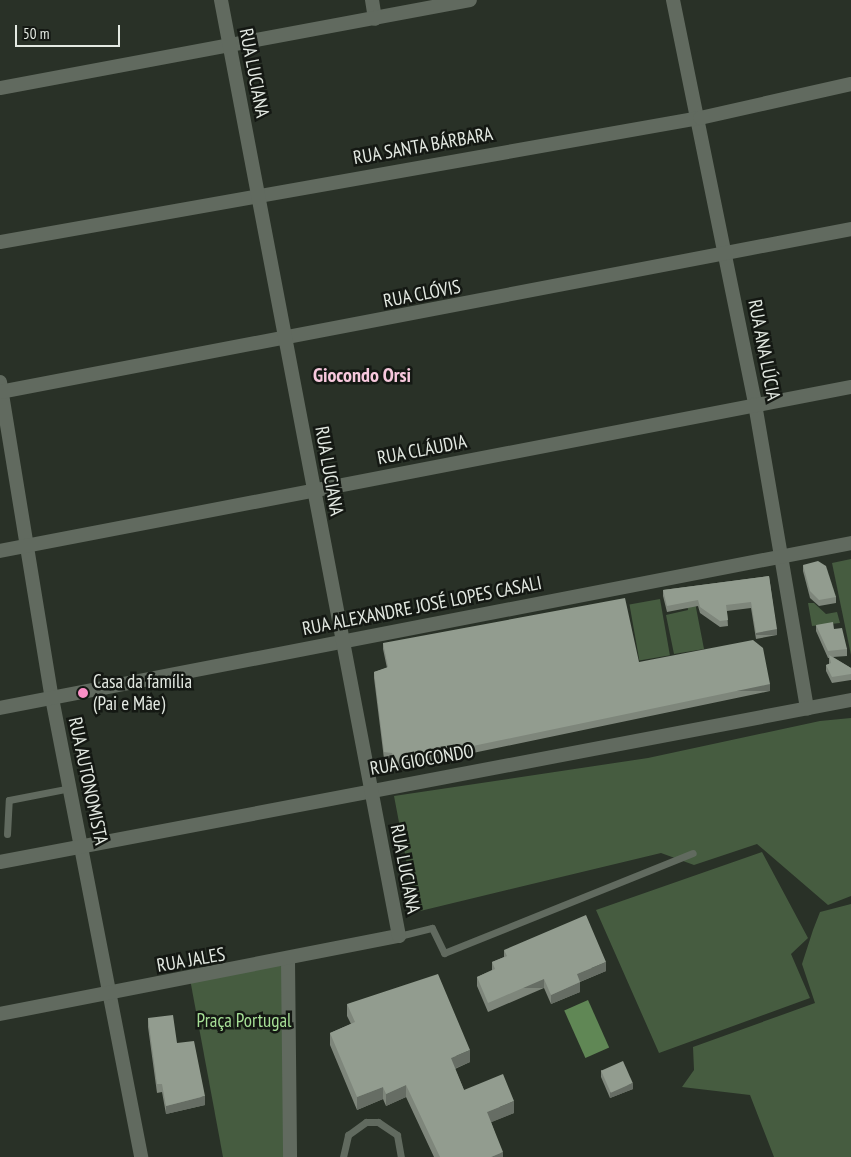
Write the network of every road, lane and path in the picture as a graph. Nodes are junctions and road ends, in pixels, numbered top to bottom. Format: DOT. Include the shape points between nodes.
graph roads {
  1 [pos="221,0"];
  2 [pos="372,0"];
  3 [pos="470,0"];
  4 [pos="673,0"];
  5 [pos="375,19"];
  6 [pos="231,46"];
  7 [pos="851,84"];
  8 [pos="0,88"];
  9 [pos="700,118"];
  10 [pos="257,193"];
  11 [pos="851,229"];
  12 [pos="0,242"];
  13 [pos="726,253"];
  14 [pos="286,340"];
  15 [pos="851,387"];
  16 [pos="1,388"];
  17 [pos="755,404"];
  18 [pos="313,490"];
  19 [pos="851,543"];
  20 [pos="25,546"];
  21 [pos="0,551"];
  22 [pos="780,555"];
  23 [pos="343,640"];
  24 [pos="52,698"];
  25 [pos="851,700"];
  26 [pos="0,708"];
  27 [pos="807,709"];
  28 [pos="70,788"];
  29 [pos="371,788"];
  30 [pos="7,834"];
  31 [pos="82,847"];
  32 [pos="693,852"];
  33 [pos="0,862"];
  34 [pos="393,938"];
  35 [pos="288,960"];
  36 [pos="111,992"];
  37 [pos="0,1014"];
  38 [pos="141,1157"];
  39 [pos="290,1157"];
  40 [pos="343,1157"];
  41 [pos="402,1157"];
  1 -- 6 [label="street, RUA LUCIANA"];
  2 -- 5 [label="street"];
  3 -- 5 [label="street"];
  4 -- 9 [label="street, RUA ANA LÚCIA"];
  5 -- 6 [label="street"];
  6 -- 8 [label="street"];
  6 -- 10 [label="street, RUA LUCIANA"];
  7 -- 9 [label="street, RUA SANTA BÁRBARA"];
  9 -- 10 [label="street, RUA SANTA BÁRBARA"];
  9 -- 13 [label="street, RUA ANA LÚCIA"];
  10 -- 12 [label="street, RUA SANTA BÁRBARA"];
  10 -- 14 [label="street, RUA LUCIANA"];
  11 -- 13 [label="street, RUA CLÓVIS"];
  13 -- 14 [label="street, RUA CLÓVIS"];
  13 -- 17 [label="street, RUA ANA LÚCIA"];
  14 -- 16 [label="street, RUA CLÓVIS"];
  14 -- 18 [label="street, RUA LUCIANA"];
  15 -- 17 [label="street, RUA CLÁUDIA"];
  16 -- 20 [label="street, RUA AUTONOMISTA"];
  17 -- 18 [label="street, RUA CLÁUDIA"];
  17 -- 22 [label="street, RUA ANA LÚCIA"];
  18 -- 20 [label="street, RUA CLÁUDIA"];
  18 -- 23 [label="street, RUA LUCIANA"];
  19 -- 22 [label="street, RUA ALEXANDRE JOSÉ LOPES CASALI"];
  20 -- 21 [label="street, RUA CLÁUDIA"];
  20 -- 24 [label="street, RUA AUTONOMISTA"];
  22 -- 23 [label="street, RUA ALEXANDRE JOSÉ LOPES CASALI"];
  22 -- 27 [label="street, RUA ANA LÚCIA"];
  23 -- 24 [label="street, RUA ALEXANDRE JOSÉ LOPES CASALI"];
  23 -- 29 [label="street, RUA LUCIANA"];
  24 -- 26 [label="street, RUA ALEXANDRE JOSÉ LOPES CASALI"];
  24 -- 28 [label="street, RUA AUTONOMISTA"];
  25 -- 27 [label="street, RUA GIOCONDO"];
  27 -- 29 [label="street, RUA GIOCONDO"];
  28 -- 30 [label="lane" via="9,800"];
  28 -- 31 [label="street, RUA AUTONOMISTA"];
  29 -- 31 [label="street, RUA GIOCONDO"];
  29 -- 34 [label="street, RUA LUCIANA"];
  31 -- 33 [label="street, RUA GIOCONDO"];
  31 -- 36 [label="street, RUA AUTONOMISTA"];
  32 -- 34 [label="lane" via="444,953 432,928"];
  34 -- 35 [label="street, RUA JALES"];
  35 -- 36 [label="street, RUA JALES"];
  35 -- 39 [label="street"];
  36 -- 37 [label="street, RUA JALES"];
  36 -- 38 [label="street, RUA AUTONOMISTA"];
  40 -- 41 [label="lane" via="348,1135 356,1127 378,1122 397,1135"];
}
